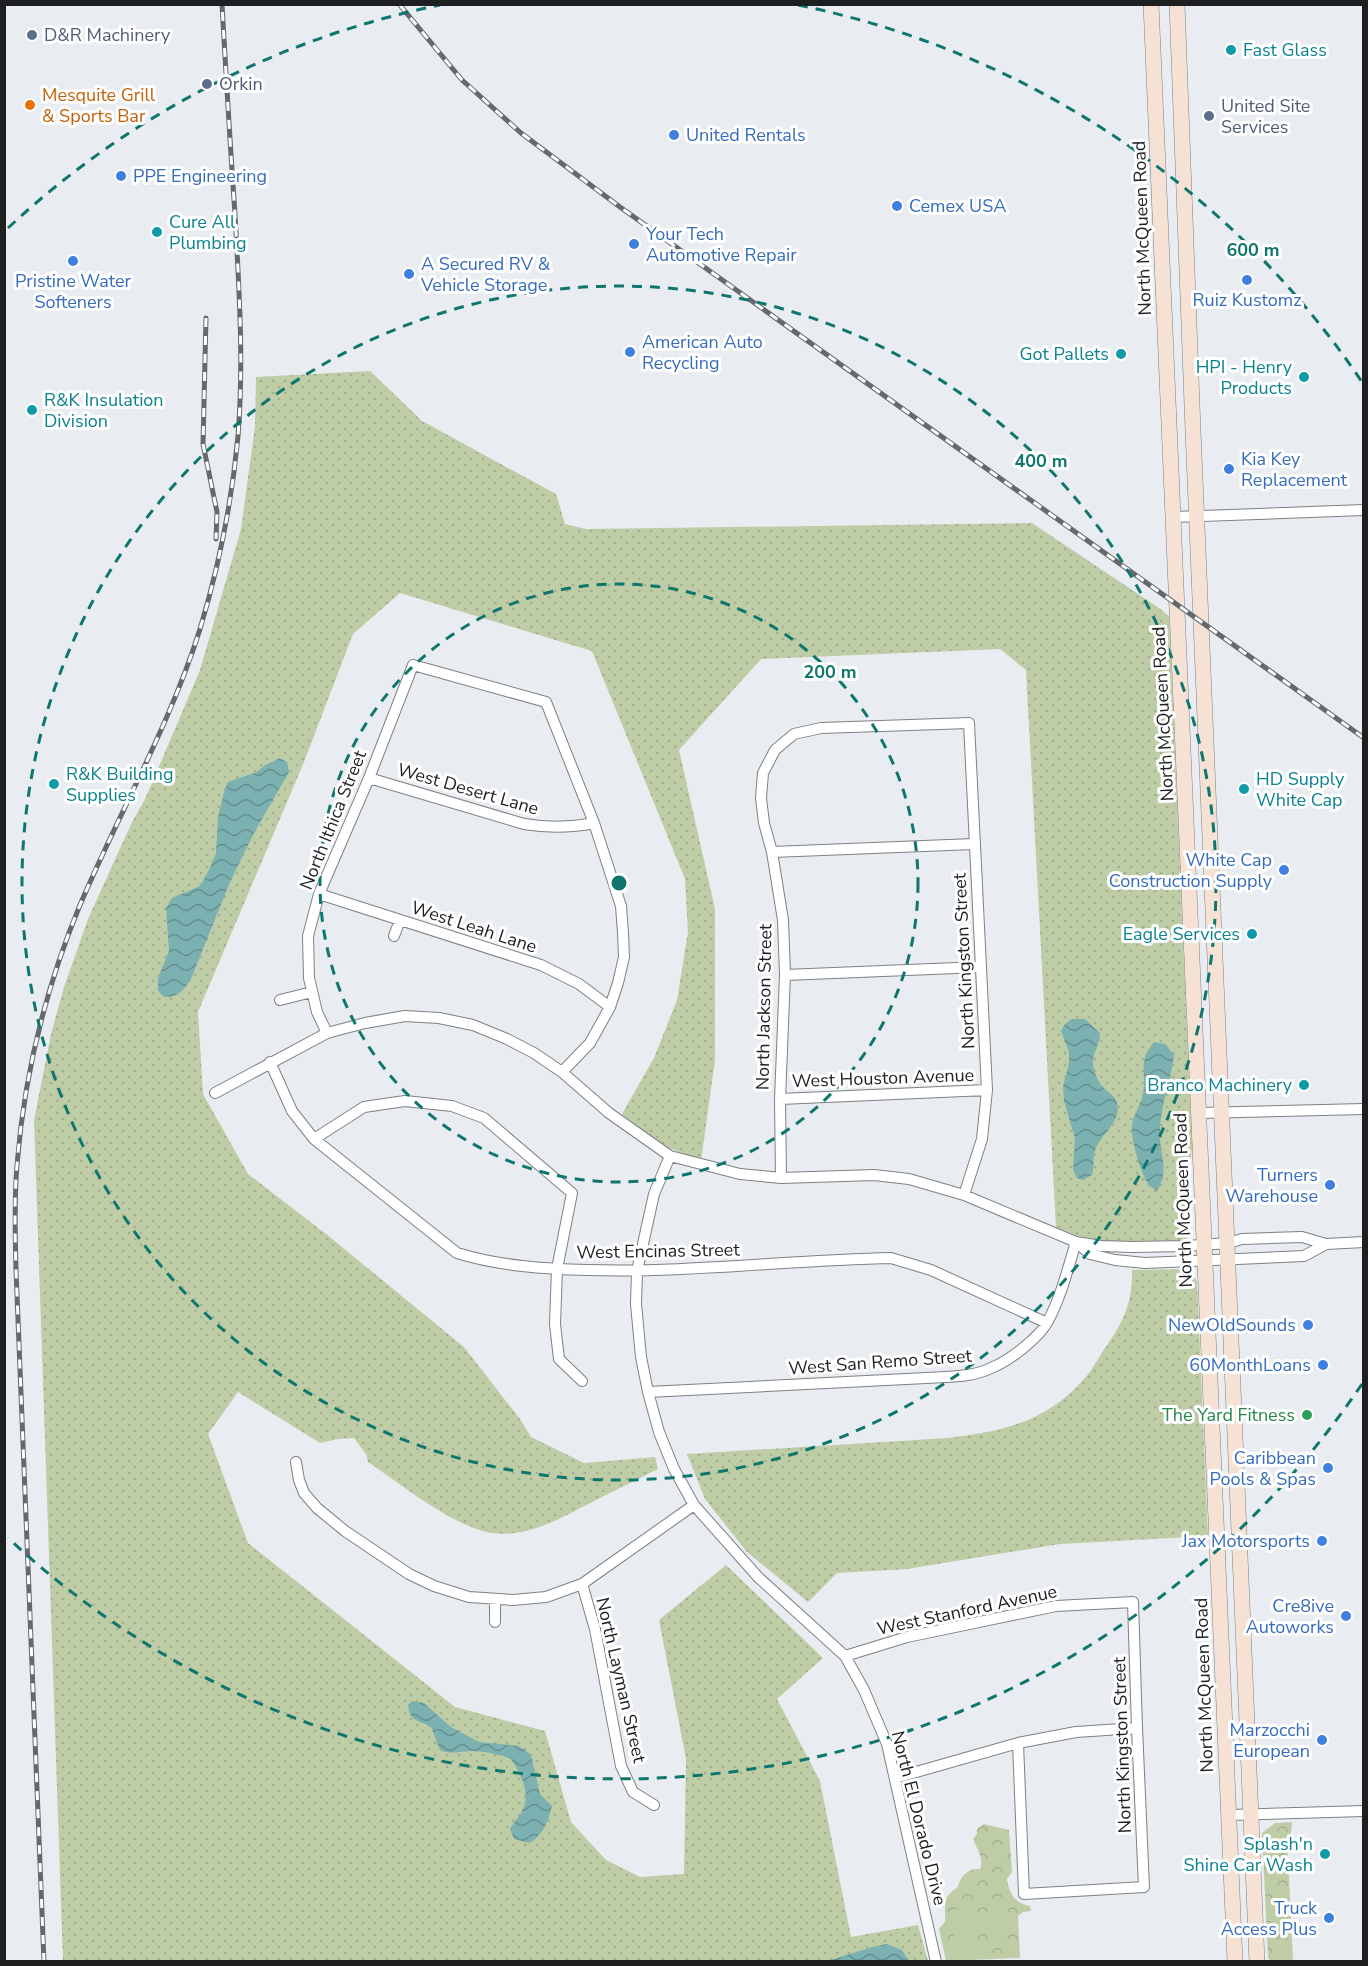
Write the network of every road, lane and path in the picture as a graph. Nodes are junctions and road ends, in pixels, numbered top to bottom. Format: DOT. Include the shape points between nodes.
graph roads {
  1 [pos="1151,4"];
  2 [pos="1177,4"];
  3 [pos="1184,171"];
  4 [pos="1160,172"];
  5 [pos="1364,510"];
  6 [pos="1174,517"];
  7 [pos="1197,517"];
  8 [pos="969,723"];
  9 [pos="369,778"];
  10 [pos="594,823"];
  11 [pos="1210,830"];
  12 [pos="1188,832"];
  13 [pos="975,844"];
  14 [pos="772,852"];
  15 [pos="319,894"];
  16 [pos="400,920"];
  17 [pos="394,936"];
  18 [pos="981,967"];
  19 [pos="785,975"];
  20 [pos="312,992"];
  21 [pos="280,1000"];
  22 [pos="610,1007"];
  23 [pos="327,1033"];
  24 [pos="270,1062"];
  25 [pos="562,1072"];
  26 [pos="987,1090"];
  27 [pos="215,1093"];
  28 [pos="780,1099"];
  29 [pos="1364,1109"];
  30 [pos="1199,1113"];
  31 [pos="1223,1113"];
  32 [pos="314,1139"];
  33 [pos="670,1156"];
  34 [pos="782,1178"];
  35 [pos="964,1195"];
  36 [pos="1076,1242"];
  37 [pos="1364,1242"];
  38 [pos="1228,1243"];
  39 [pos="1326,1244"];
  40 [pos="1205,1253"];
  41 [pos="1228,1260"];
  42 [pos="557,1269"];
  43 [pos="637,1271"];
  44 [pos="1047,1323"];
  45 [pos="582,1381"];
  46 [pos="648,1392"];
  47 [pos="296,1462"];
  48 [pos="694,1505"];
  49 [pos="582,1584"];
  50 [pos="495,1599"];
  51 [pos="1133,1602"];
  52 [pos="495,1622"];
  53 [pos="845,1656"];
  54 [pos="1137,1728"];
  55 [pos="1018,1743"];
  56 [pos="896,1778"];
  57 [pos="654,1805"];
  58 [pos="1364,1812"];
  59 [pos="1251,1814"];
  60 [pos="1229,1815"];
  61 [pos="936,1962"];
  62 [pos="1235,1962"];
  63 [pos="1257,1962"];
  1 -- 4 [label="main road, North McQueen Road"];
  2 -- 3 [label="main road"];
  3 -- 4 [label="main road"];
  3 -- 7 [label="main road"];
  4 -- 6 [label="main road, North McQueen Road"];
  5 -- 7 [label="street"];
  6 -- 7 [label="street"];
  6 -- 12 [label="main road, North McQueen Road"];
  7 -- 11 [label="main road"];
  8 -- 13 [label="street, North Kingston Street"];
  8 -- 14 [label="street, North Jackson Street" via="821,728 794,734 775,750 763,773 762,806"];
  9 -- 10 [label="street, West Desert Lane" via="524,824 550,828"];
  9 -- 10 [label="street, North Ithica Street" via="412,665 546,702"];
  9 -- 15 [label="street, North Ithica Street"];
  10 -- 22 [label="street" via="621,906 624,957"];
  11 -- 12 [label="main road"];
  11 -- 31 [label="main road"];
  12 -- 30 [label="main road, North McQueen Road"];
  13 -- 14 [label="street"];
  13 -- 18 [label="street, North Kingston Street"];
  14 -- 19 [label="street, North Jackson Street" via="783,920"];
  15 -- 16 [label="street, West Leah Lane"];
  15 -- 20 [label="street, North Ithica Street" via="308,936"];
  16 -- 17 [label="street"];
  16 -- 22 [label="street, West Leah Lane" via="541,965 579,984"];
  18 -- 19 [label="street"];
  18 -- 26 [label="street, North Kingston Street"];
  19 -- 28 [label="street, North Jackson Street"];
  20 -- 21 [label="street"];
  20 -- 23 [label="street, North Ithica Street"];
  22 -- 25 [label="street" via="590,1043"];
  23 -- 24 [label="street"];
  23 -- 25 [label="street" via="405,1016 439,1018 473,1025 507,1039"];
  24 -- 27 [label="street"];
  24 -- 32 [label="street, West Encinas Street" via="292,1111"];
  25 -- 33 [label="street" via="609,1113"];
  26 -- 28 [label="street, West Houston Avenue"];
  26 -- 35 [label="street, North Kingston Street" via="982,1139"];
  28 -- 34 [label="street, North Jackson Street"];
  29 -- 31 [label="street"];
  30 -- 31 [label="street"];
  30 -- 40 [label="main road, North McQueen Road"];
  31 -- 38 [label="main road"];
  32 -- 42 [label="street, West Encinas Street" via="457,1253 478,1260"];
  32 -- 42 [label="street" via="364,1107 405,1101 452,1106 484,1118 572,1193"];
  33 -- 34 [label="street" via="740,1174"];
  33 -- 43 [label="street, North El Dorado Drive" via="654,1194"];
  34 -- 35 [label="street" via="874,1175 909,1179"];
  35 -- 36 [label="street"];
  36 -- 40 [label="street"];
  36 -- 40 [label="street" via="1090,1254 1145,1263"];
  36 -- 44 [label="street, West San Remo Street"];
  37 -- 39 [label="street"];
  38 -- 39 [label="street" via="1302,1237"];
  38 -- 40 [label="street"];
  38 -- 41 [label="main road"];
  39 -- 41 [label="street" via="1304,1256"];
  40 -- 41 [label="street"];
  40 -- 60 [label="main road, North McQueen Road"];
  41 -- 59 [label="main road"];
  42 -- 43 [label="street, West Encinas Street"];
  42 -- 45 [label="street" via="555,1324 559,1359"];
  43 -- 44 [label="street, West Encinas Street" via="891,1258 931,1270"];
  43 -- 46 [label="street, North El Dorado Drive" via="636,1304"];
  44 -- 46 [label="street, West San Remo Street" via="1008,1358 969,1375"];
  46 -- 48 [label="street, North El Dorado Drive" via="670,1460"];
  47 -- 50 [label="street" via="304,1493 345,1532 426,1582 469,1597"];
  48 -- 49 [label="street"];
  48 -- 53 [label="street, North El Dorado Drive" via="758,1577"];
  49 -- 50 [label="street" via="546,1597"];
  49 -- 57 [label="street, North Layman Street" via="595,1629 621,1766 633,1792"];
  50 -- 52 [label="street"];
  51 -- 53 [label="street, West Stanford Avenue" via="1056,1606 907,1637"];
  51 -- 54 [label="street, North Kingston Street"];
  53 -- 56 [label="street, North El Dorado Drive" via="864,1690"];
  54 -- 55 [label="street" via="1076,1732"];
  54 -- 55 [label="street, North Kingston Street" via="1144,1887 1024,1893"];
  55 -- 56 [label="street"];
  56 -- 61 [label="street, North El Dorado Drive"];
  58 -- 59 [label="street"];
  59 -- 60 [label="street"];
  59 -- 63 [label="main road"];
  60 -- 62 [label="main road, North McQueen Road"];
}
